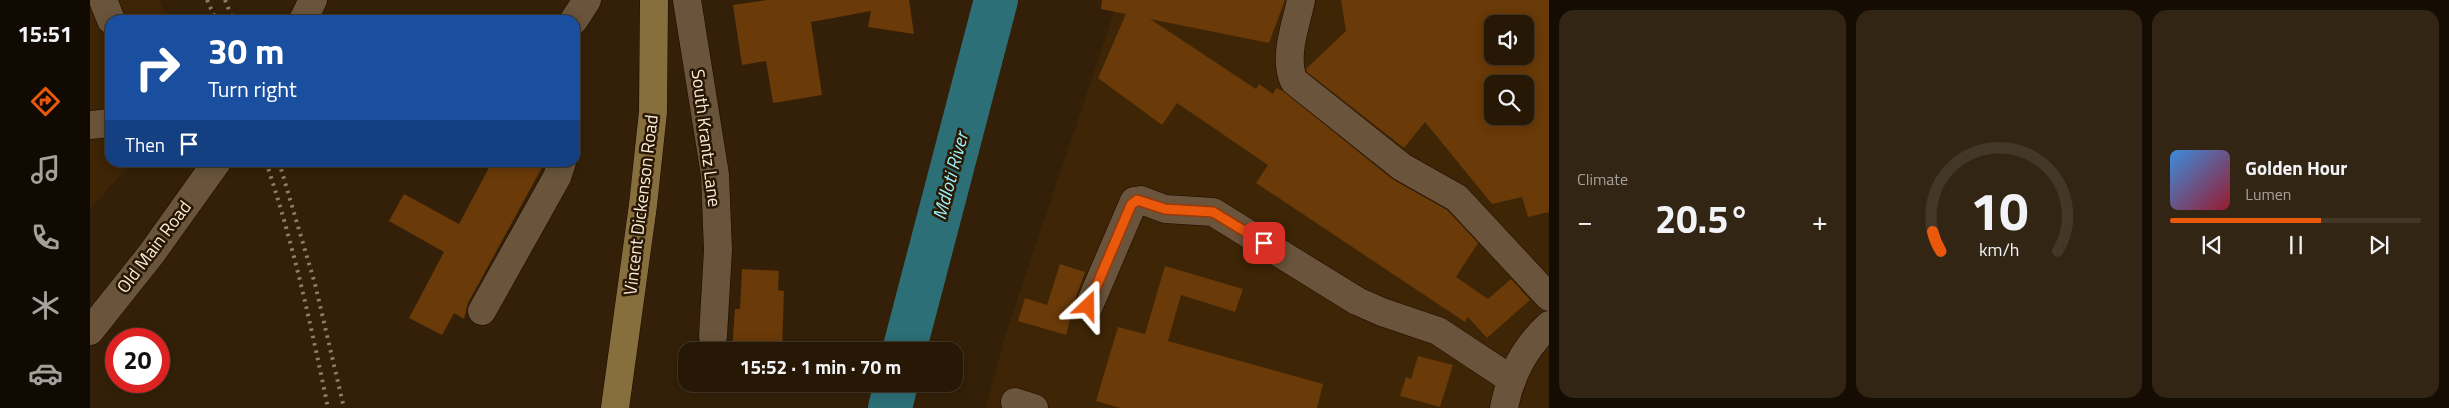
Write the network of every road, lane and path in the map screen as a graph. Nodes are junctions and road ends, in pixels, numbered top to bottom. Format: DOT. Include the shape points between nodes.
graph roads {
  1 [pos="103,0"];
  2 [pos="313,0"];
  3 [pos="587,0"];
  4 [pos="654,0"];
  5 [pos="687,0"];
  6 [pos="1301,0"];
  7 [pos="109,15"];
  8 [pos="306,15"];
  9 [pos="577,15"];
  10 [pos="105,124"];
  11 [pos="90,125"];
  12 [pos="207,167"];
  13 [pos="560,167"];
  14 [pos="1549,296"];
  15 [pos="1088,306"];
  16 [pos="482,311"];
  17 [pos="1549,326"];
  18 [pos="90,331"];
  19 [pos="714,336"];
  20 [pos="1512,380"];
  21 [pos="615,408"];
  22 [pos="1504,408"];
  1 -- 7 [label="street"];
  2 -- 8 [label="street"];
  3 -- 9 [label="street"];
  4 -- 21 [label="main road, Vincent Dickenson Road" via="653,112"];
  5 -- 19 [label="street, South Krantz Lane" via="715,176 718,250"];
  6 -- 14 [label="street" via="1289,57 1294,81 1402,167 1457,198"];
  10 -- 11 [label="street"];
  12 -- 18 [label="street, Old Main Road" via="152,253"];
  13 -- 16 [label="street"];
  15 -- 20 [label="street" via="1134,201 1141,200 1165,209 1213,212 1358,301 1438,331"];
  17 -- 20 [label="street" via="1537,336"];
  20 -- 22 [label="street"];
}
